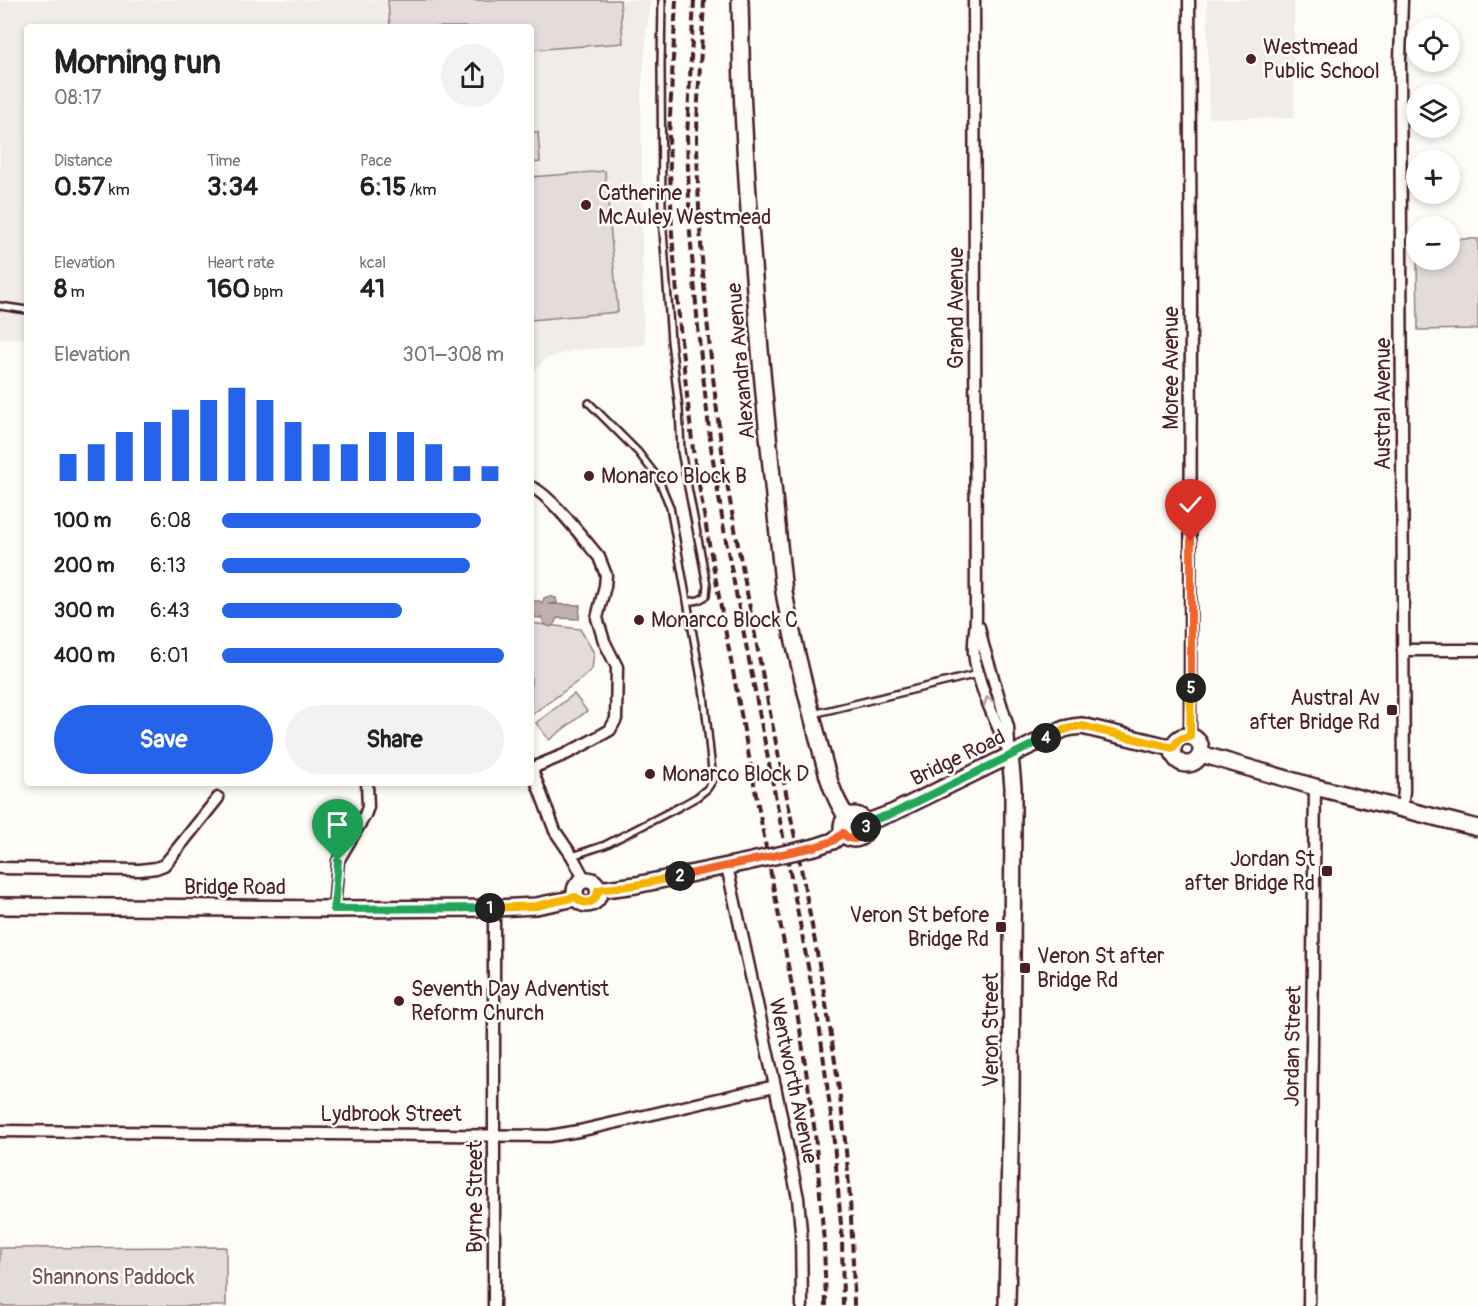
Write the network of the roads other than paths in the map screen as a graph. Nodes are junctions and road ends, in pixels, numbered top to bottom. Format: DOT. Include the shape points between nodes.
graph roads {
  1 [pos="662,0"];
  2 [pos="741,0"];
  3 [pos="974,0"];
  4 [pos="1188,0"];
  5 [pos="1402,0"];
  6 [pos="0,306"];
  7 [pos="24,310"];
  8 [pos="589,403"];
  9 [pos="534,488"];
  10 [pos="688,602"];
  11 [pos="976,615"];
  12 [pos="1403,650"];
  13 [pos="1478,650"];
  14 [pos="978,674"];
  15 [pos="812,714"];
  16 [pos="1190,737"];
  17 [pos="1173,748"];
  18 [pos="1201,754"];
  19 [pos="1010,755"];
  20 [pos="534,767"];
  21 [pos="534,776"];
  22 [pos="367,786"];
  23 [pos="1315,787"];
  24 [pos="218,798"];
  25 [pos="1402,808"];
  26 [pos="847,817"];
  27 [pos="865,823"];
  28 [pos="1478,828"];
  29 [pos="843,833"];
  30 [pos="572,856"];
  31 [pos="727,866"];
  32 [pos="0,868"];
  33 [pos="585,880"];
  34 [pos="598,890"];
  35 [pos="576,897"];
  36 [pos="0,906"];
  37 [pos="494,908"];
  38 [pos="334,909"];
  39 [pos="775,1086"];
  40 [pos="0,1131"];
  41 [pos="495,1135"];
  42 [pos="494,1306"];
  43 [pos="802,1306"];
  44 [pos="1007,1306"];
  45 [pos="1309,1306"];
  1 -- 10 [label="lane" via="662,217 671,341 681,451 707,585 706,596"];
  2 -- 15 [label="street, Alexandra Avenue" via="742,107 749,209 779,545 790,627"];
  3 -- 11 [label="street, Grand Avenue"];
  4 -- 16 [label="street, Moree Avenue"];
  5 -- 12 [label="street, Austral Avenue"];
  6 -- 7 [label="lane"];
  8 -- 10 [label="lane" via="658,478 670,507"];
  9 -- 20 [label="street" via="558,509 603,565 605,585 597,618 617,667 617,685 616,719 610,730"];
  10 -- 30 [label="lane" via="713,780 697,797 679,807 605,845"];
  11 -- 14 [label="street, Grand Avenue" via="974,652"];
  11 -- 19 [label="street, Grand Avenue" via="1008,728"];
  12 -- 13 [label="street"];
  12 -- 25 [label="street, Austral Avenue"];
  14 -- 15 [label="lane"];
  19 -- 14 [label="street, Grand Avenue, one-way"];
  15 -- 26 [label="street, Alexandra Avenue" via="829,781"];
  16 -- 17 [label="street" via="1179,739"];
  16 -- 18 [label="street" via="1199,743"];
  17 -- 18 [label="street" via="1182,764 1191,764"];
  17 -- 19 [label="street, Bridge Road" via="1082,726 1064,729"];
  18 -- 23 [label="street"];
  19 -- 27 [label="street, Bridge Road" via="894,813"];
  19 -- 44 [label="street, Veron Street" via="1013,817"];
  21 -- 30 [label="street" via="555,831"];
  22 -- 38 [label="street" via="365,815 338,861"];
  23 -- 25 [label="street"];
  23 -- 45 [label="street, Jordan Street"];
  24 -- 32 [label="street" via="164,865 156,868"];
  25 -- 28 [label="street"];
  26 -- 27 [label="street" via="858,815"];
  26 -- 29 [label="street"];
  27 -- 29 [label="street" via="860,838 848,838"];
  29 -- 31 [label="street, bridge" via="814,847"];
  30 -- 33 [label="street"];
  31 -- 34 [label="street"];
  31 -- 39 [label="street, Wentworth Avenue"];
  33 -- 34 [label="street" via="593,882"];
  33 -- 35 [label="street" via="577,886"];
  34 -- 35 [label="street" via="597,898 590,903"];
  35 -- 37 [label="street, Bridge Road" via="536,906"];
  36 -- 38 [label="street, Bridge Road"];
  37 -- 38 [label="street, Bridge Road"];
  37 -- 41 [label="street, Byrne Street"];
  39 -- 41 [label="street, Lydbrook Street" via="579,1131 549,1136"];
  39 -- 43 [label="street, Wentworth Avenue" via="798,1198"];
  40 -- 41 [label="street, Lydbrook Street"];
  41 -- 42 [label="street, Byrne Street"];
}
